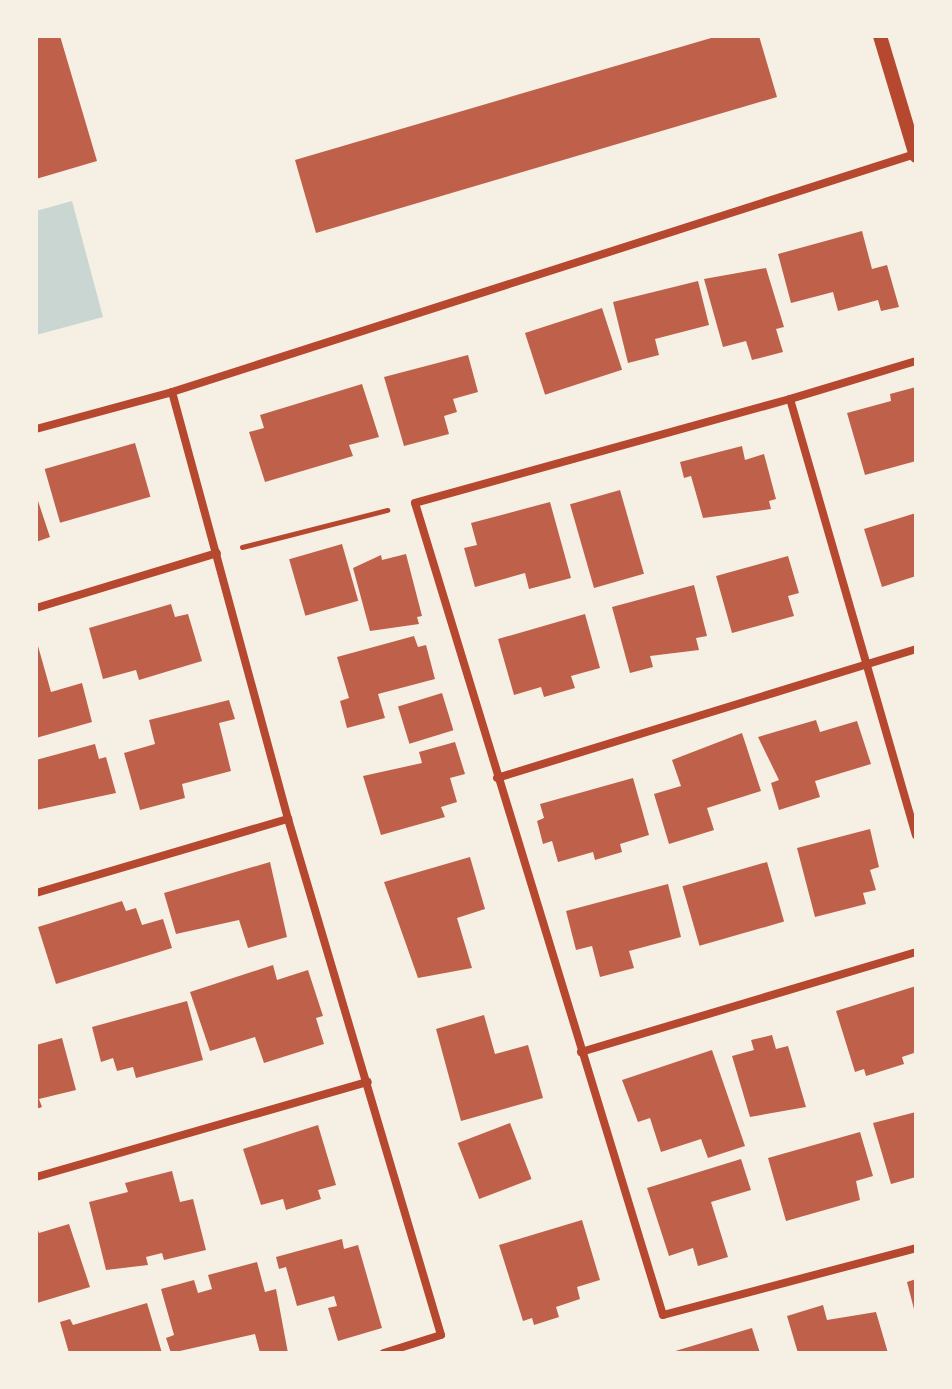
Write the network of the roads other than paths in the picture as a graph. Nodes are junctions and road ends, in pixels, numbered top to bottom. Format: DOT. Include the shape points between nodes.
graph roads {
  1 [pos="880,36"];
  2 [pos="916,155"];
  3 [pos="916,361"];
  4 [pos="172,392"];
  5 [pos="790,399"];
  6 [pos="36,429"];
  7 [pos="217,553"];
  8 [pos="36,608"];
  9 [pos="916,649"];
  10 [pos="868,665"];
  11 [pos="497,778"];
  12 [pos="288,819"];
  13 [pos="916,835"];
  14 [pos="36,893"];
  15 [pos="916,952"];
  16 [pos="581,1052"];
  17 [pos="368,1082"];
  18 [pos="36,1177"];
  19 [pos="916,1248"];
  20 [pos="384,1353"];
  1 -- 2 [label="street"];
  2 -- 4 [label="street"];
  3 -- 5 [label="street"];
  4 -- 6 [label="street"];
  4 -- 7 [label="street"];
  5 -- 10 [label="street"];
  5 -- 11 [label="street" via="415,503"];
  7 -- 8 [label="street"];
  7 -- 12 [label="street"];
  9 -- 10 [label="street"];
  10 -- 11 [label="street"];
  10 -- 13 [label="street"];
  11 -- 16 [label="street"];
  12 -- 14 [label="street"];
  12 -- 17 [label="street"];
  15 -- 16 [label="street"];
  16 -- 19 [label="street" via="663,1315"];
  17 -- 18 [label="street"];
  17 -- 20 [label="street" via="441,1335"];
}
